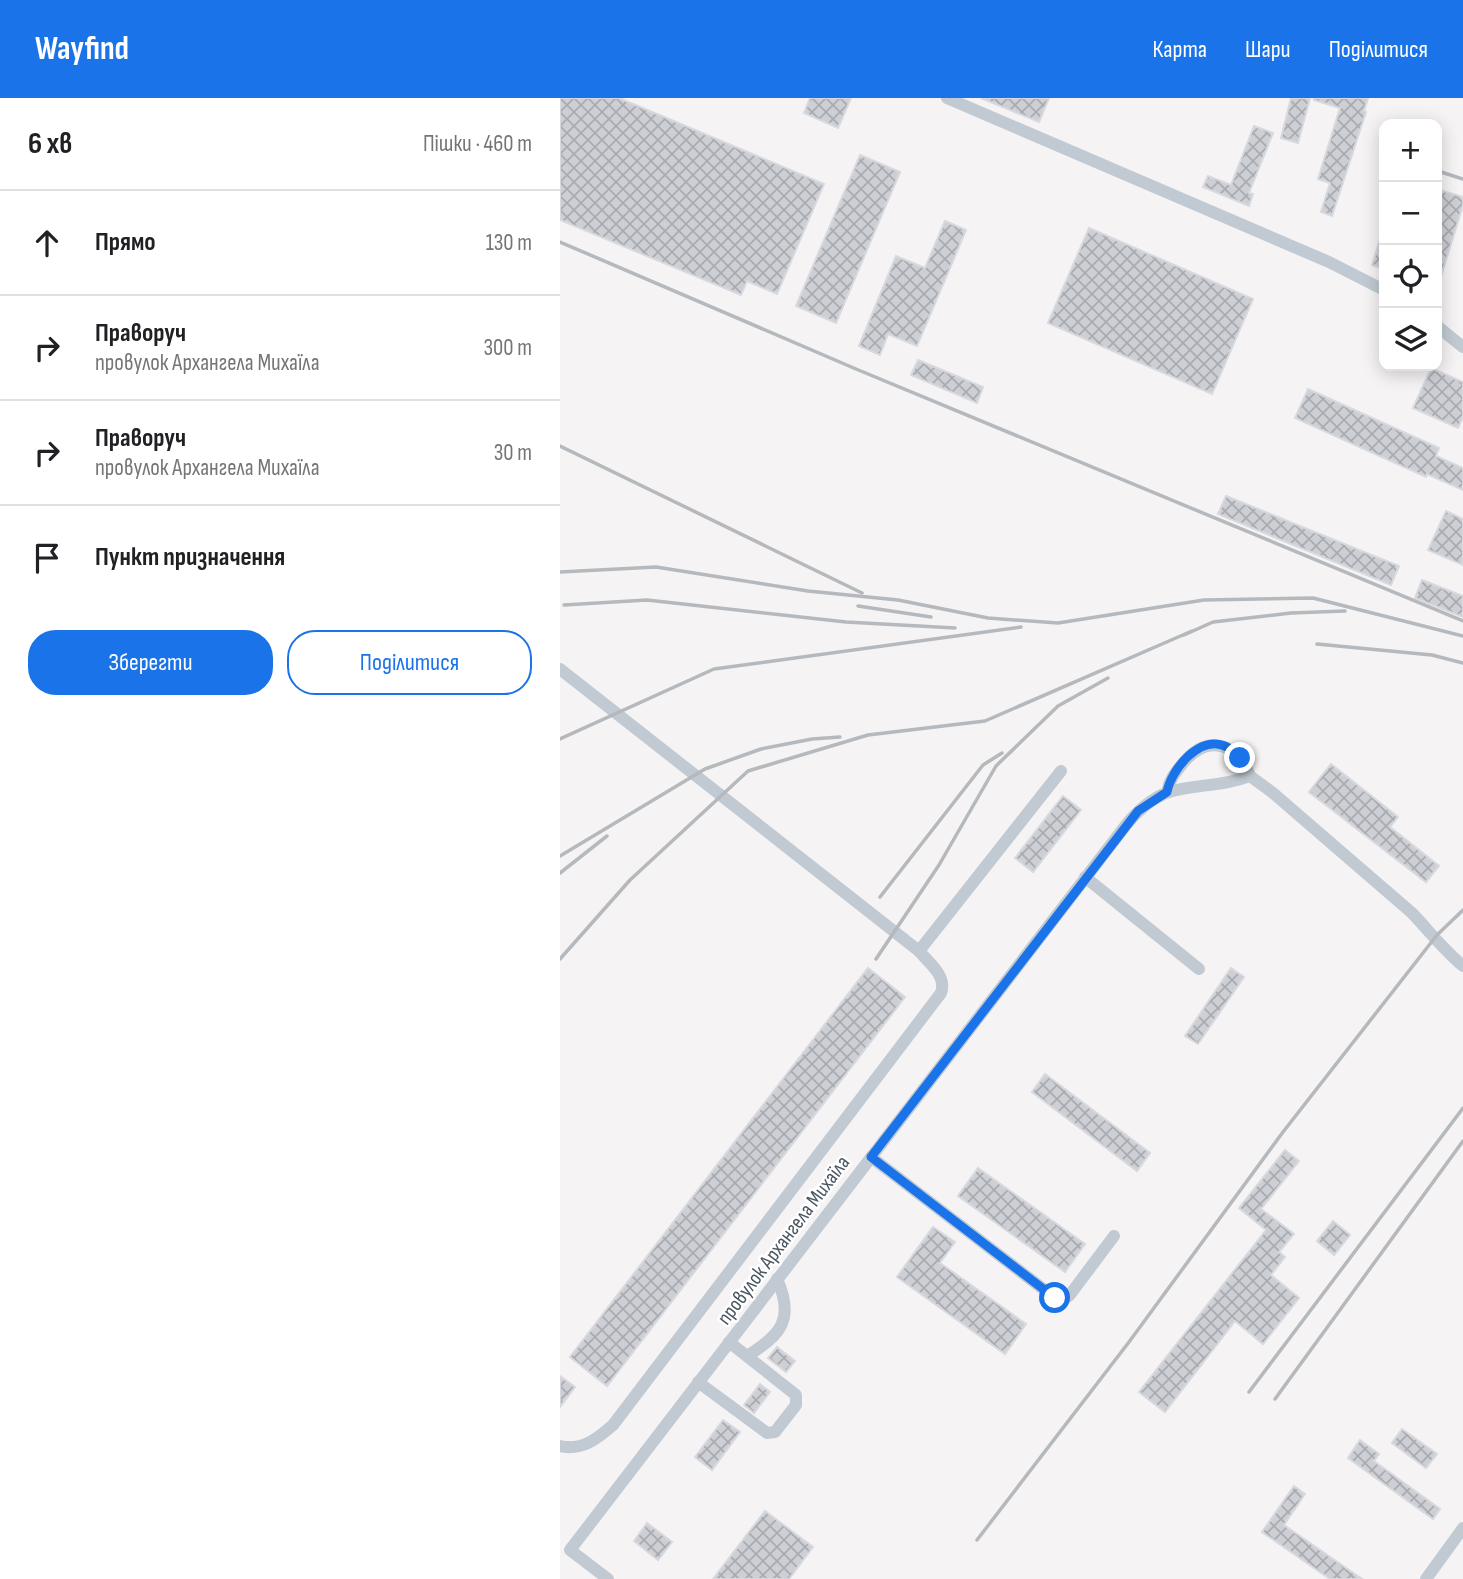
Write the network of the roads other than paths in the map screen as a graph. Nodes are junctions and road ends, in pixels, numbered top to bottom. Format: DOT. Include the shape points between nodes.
graph roads {
  1 [pos="947,98"];
  2 [pos="1379,287"];
  3 [pos="1442,330"];
  4 [pos="1463,347"];
  5 [pos="560,669"];
  6 [pos="1061,771"];
  7 [pos="1250,776"];
  8 [pos="1167,792"];
  9 [pos="1085,877"];
  10 [pos="919,951"];
  11 [pos="1463,966"];
  12 [pos="1199,969"];
  13 [pos="871,1157"];
  14 [pos="1114,1236"];
  15 [pos="778,1279"];
  16 [pos="729,1342"];
  17 [pos="747,1356"];
  18 [pos="698,1382"];
  19 [pos="560,1446"];
  20 [pos="1463,1528"];
  21 [pos="565,1546"];
  22 [pos="608,1579"];
  23 [pos="1426,1579"];
  1 -- 2 [label="street" via="1329,261"];
  3 -- 4 [label="street"];
  5 -- 10 [label="street"];
  6 -- 10 [label="street"];
  7 -- 8 [label="street, провулок Архангела Михаїла"];
  7 -- 8 [label="street, провулок Архангела Михаїла" via="1240,758 1213,744 1190,754 1171,778"];
  7 -- 11 [label="street" via="1412,913"];
  8 -- 9 [label="street, провулок Архангела Михаїла" via="1138,811"];
  9 -- 12 [label="street"];
  9 -- 13 [label="street, провулок Архангела Михаїла"];
  10 -- 19 [label="street" via="941,976 941,993 613,1425 586,1446"];
  13 -- 14 [label="street" via="1055,1298 1069,1296"];
  13 -- 15 [label="street, провулок Архангела Михаїла"];
  15 -- 16 [label="street, провулок Архангела Михаїла"];
  15 -- 17 [label="street" via="786,1310 783,1322 777,1333"];
  16 -- 17 [label="street"];
  16 -- 18 [label="street, провулок Архангела Михаїла"];
  17 -- 18 [label="street" via="796,1395 796,1405 775,1432 767,1433"];
  18 -- 21 [label="street, провулок Архангела Михаїла"];
  20 -- 23 [label="street"];
  21 -- 22 [label="street, провулок Архангела Михаїла"];
}
